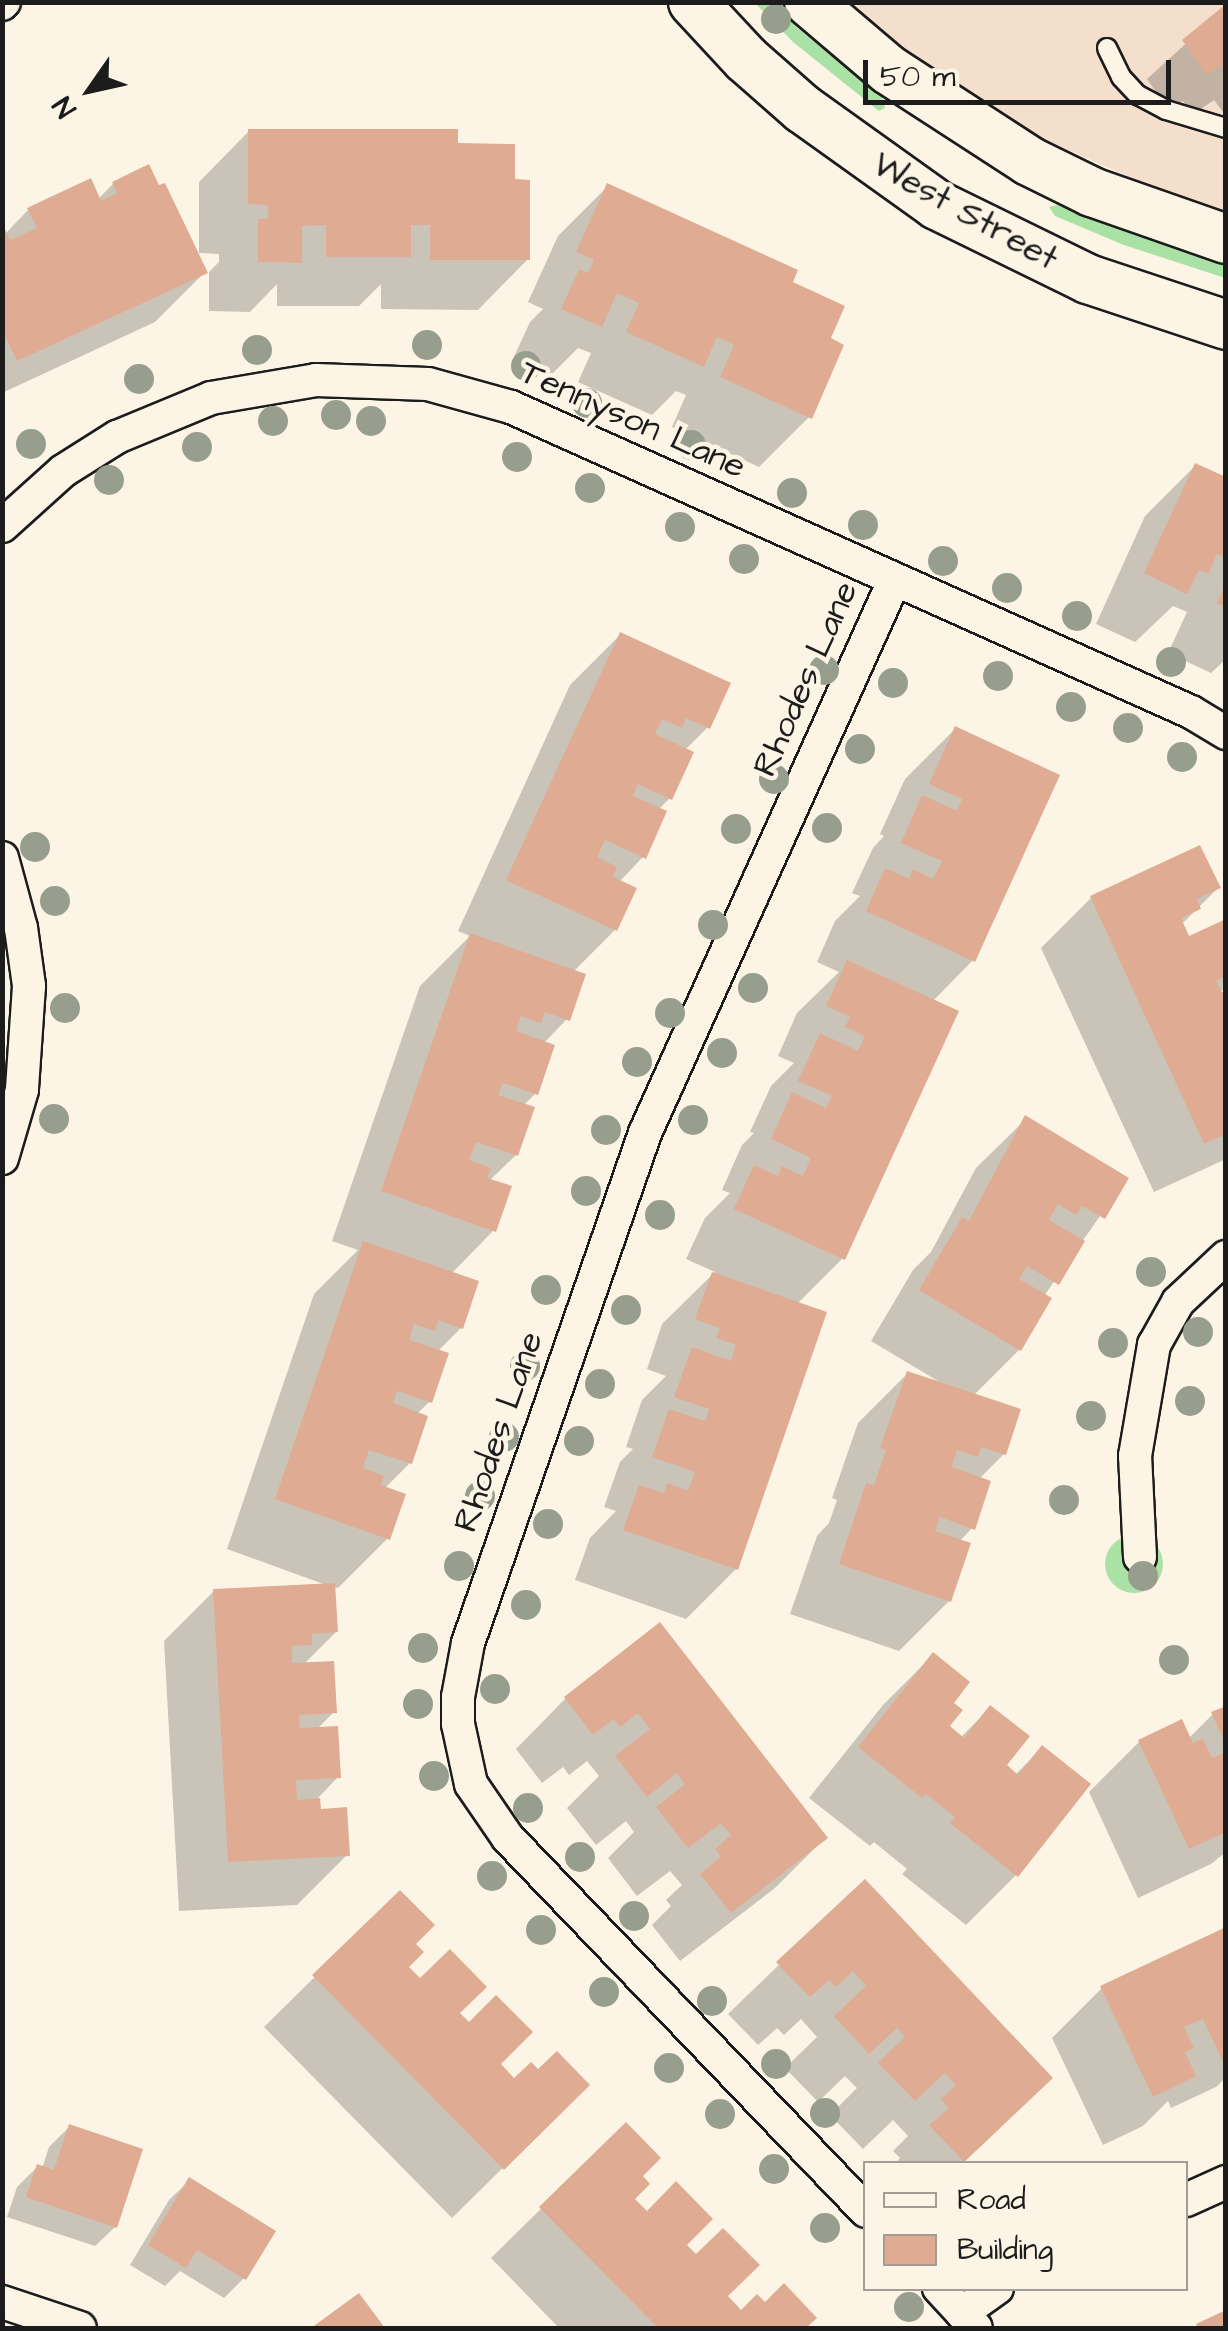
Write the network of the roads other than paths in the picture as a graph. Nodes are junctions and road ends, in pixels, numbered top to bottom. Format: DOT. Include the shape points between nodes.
graph roads {
  1 [pos="693,2"];
  2 [pos="809,2"];
  3 [pos="1107,48"];
  4 [pos="1226,128"];
  5 [pos="1226,239"];
  6 [pos="1226,325"];
  7 [pos="2,526"];
  8 [pos="894,581"];
  9 [pos="1226,733"];
  10 [pos="2,858"];
  11 [pos="2,1158"];
  12 [pos="1226,1257"];
  13 [pos="1140,1557"];
  14 [pos="1226,2182"];
  15 [pos="1188,2199"];
  16 [pos="863,2208"];
  17 [pos="942,2291"];
  18 [pos="994,2291"];
  19 [pos="2,2302"];
  20 [pos="969,2321"];
  21 [pos="80,2328"];
  1 -- 6 [label="street, West Street" via="803,109 938,205 1088,279"];
  2 -- 5 [label="street" via="889,70 1014,152 1092,192"];
  3 -- 4 [label="lane" via="1138,95"];
  7 -- 8 [label="street, Tennyson Lane" via="63,471 176,410 278,383 392,380 511,408"];
  8 -- 9 [label="street, Tennyson Lane"];
  8 -- 16 [label="street, Rhodes Lane" via="645,1133 468,1644 458,1724 471,1784 508,1838"];
  10 -- 11 [label="street" via="29,986 22,1090"];
  12 -- 13 [label="street" via="1178,1302 1154,1346 1135,1456"];
  14 -- 15 [label="street"];
  17 -- 20 [label="street"];
  18 -- 20 [label="street"];
  19 -- 21 [label="street"];
}
